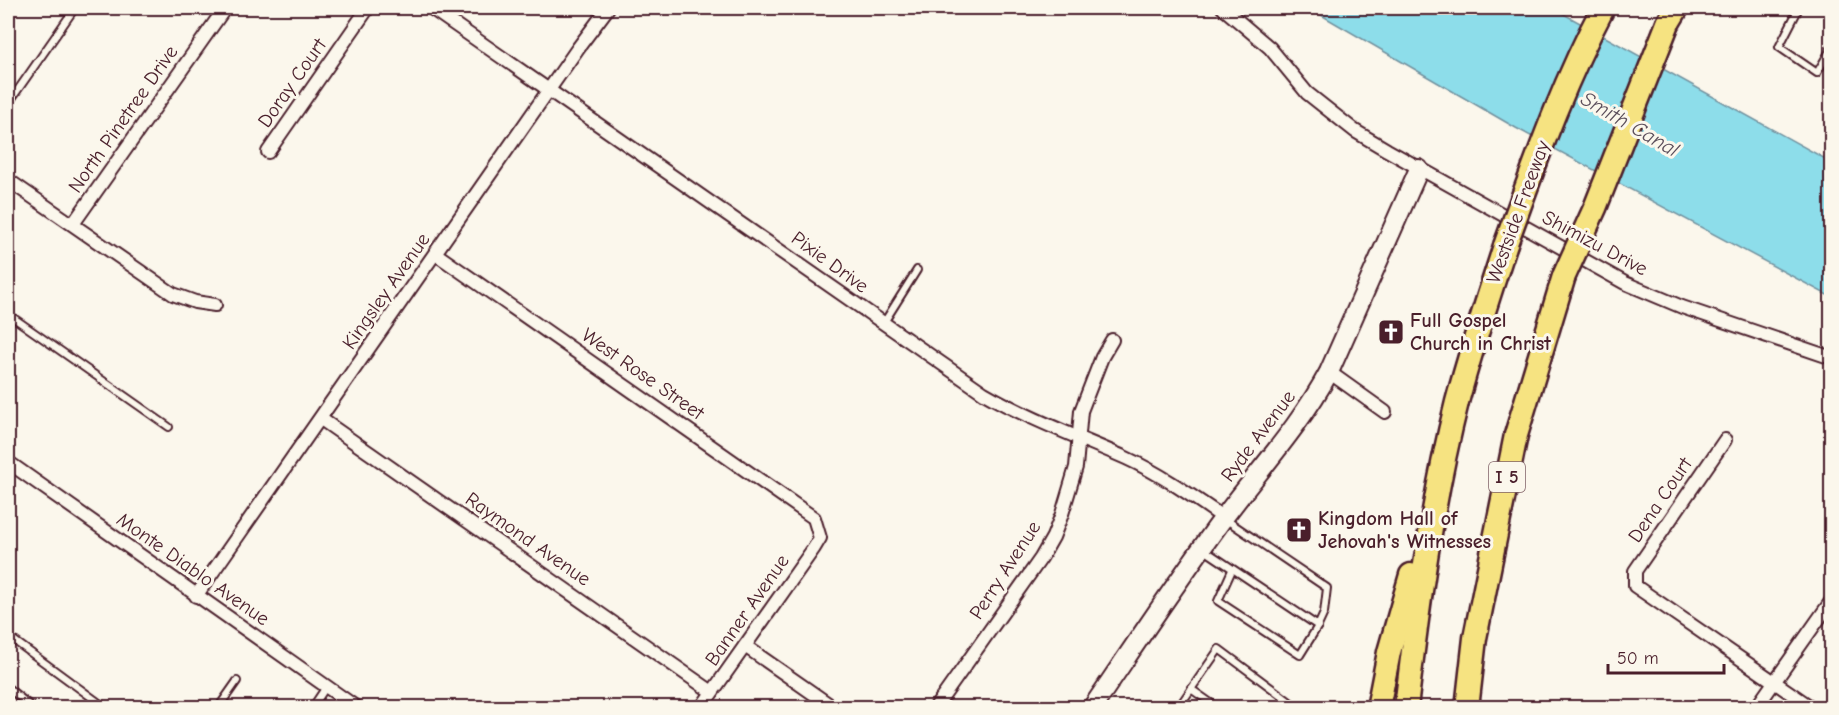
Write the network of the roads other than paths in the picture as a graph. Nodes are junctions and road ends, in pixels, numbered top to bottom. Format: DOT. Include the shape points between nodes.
graph roads {
  1 [pos="75,8"];
  2 [pos="225,8"];
  3 [pos="368,8"];
  4 [pos="431,8"];
  5 [pos="608,8"];
  6 [pos="1223,8"];
  7 [pos="1603,8"];
  8 [pos="1799,8"];
  9 [pos="1672,15"];
  10 [pos="1832,48"];
  11 [pos="549,90"];
  12 [pos="8,104"];
  13 [pos="267,152"];
  14 [pos="1419,169"];
  15 [pos="8,180"];
  16 [pos="74,224"];
  17 [pos="436,254"];
  18 [pos="917,270"];
  19 [pos="215,305"];
  20 [pos="8,314"];
  21 [pos="883,324"];
  22 [pos="1112,340"];
  23 [pos="1832,358"];
  24 [pos="1329,372"];
  25 [pos="1385,412"];
  26 [pos="321,419"];
  27 [pos="169,426"];
  28 [pos="1080,438"];
  29 [pos="1725,440"];
  30 [pos="8,462"];
  31 [pos="1442,470"];
  32 [pos="1224,518"];
  33 [pos="820,533"];
  34 [pos="1202,549"];
  35 [pos="1232,570"];
  36 [pos="196,596"];
  37 [pos="1832,600"];
  38 [pos="1318,626"];
  39 [pos="8,636"];
  40 [pos="745,646"];
  41 [pos="237,681"];
  42 [pos="1774,681"];
  43 [pos="326,686"];
  44 [pos="8,688"];
  45 [pos="1191,689"];
  46 [pos="712,692"];
  47 [pos="33,708"];
  48 [pos="106,708"];
  49 [pos="218,708"];
  50 [pos="312,708"];
  51 [pos="357,708"];
  52 [pos="701,708"];
  53 [pos="834,708"];
  54 [pos="935,708"];
  55 [pos="1092,708"];
  56 [pos="1178,708"];
  57 [pos="1218,708"];
  58 [pos="1298,708"];
  59 [pos="1378,708"];
  60 [pos="1406,708"];
  61 [pos="1469,708"];
  62 [pos="1756,708"];
  63 [pos="1812,708"];
  1 -- 12 [label="lane"];
  2 -- 16 [label="street, North Pinetree Drive"];
  3 -- 13 [label="street, Doray Court"];
  4 -- 11 [label="street, Pixie Drive"];
  5 -- 11 [label="street, Kingsley Avenue"];
  6 -- 14 [label="street, Shimizu Drive" via="1270,48 1307,93 1355,131"];
  7 -- 31 [label="highway, Westside Freeway, bridge" via="1576,58 1505,246 1457,403"];
  8 -- 10 [label="lane" via="1779,47 1817,73"];
  9 -- 61 [label="highway, I 5, bridge" via="1564,276 1516,435 1475,638"];
  11 -- 17 [label="street, Kingsley Avenue"];
  11 -- 21 [label="street, Pixie Drive"];
  14 -- 23 [label="street, Shimizu Drive" via="1649,294"];
  14 -- 24 [label="street, Ryde Avenue"];
  15 -- 16 [label="street"];
  16 -- 19 [label="street" via="173,294"];
  17 -- 26 [label="street, Kingsley Avenue"];
  17 -- 33 [label="street, West Rose Street" via="805,511 814,518"];
  18 -- 21 [label="lane"];
  20 -- 27 [label="lane"];
  21 -- 28 [label="street, Pixie Drive" via="984,393 1019,413"];
  22 -- 28 [label="street, Perry Avenue" via="1081,411"];
  24 -- 25 [label="street"];
  24 -- 32 [label="street, Ryde Avenue" via="1289,435"];
  26 -- 36 [label="street, Kingsley Avenue"];
  26 -- 46 [label="street, Raymond Avenue"];
  28 -- 32 [label="street, Pixie Drive" via="1148,469"];
  28 -- 54 [label="street, Perry Avenue" via="1076,467 1053,537"];
  29 -- 42 [label="street, Dena Court" via="1635,571 1635,586"];
  30 -- 36 [label="street, Monte Diablo Avenue"];
  31 -- 59 [label="highway" via="1389,652"];
  31 -- 60 [label="highway, Westside Freeway" via="1417,611"];
  32 -- 34 [label="street, Ryde Avenue"];
  32 -- 38 [label="lane" via="1327,588"];
  33 -- 40 [label="street, Banner Avenue" via="814,548"];
  34 -- 35 [label="lane"];
  34 -- 55 [label="street, Ryde Avenue"];
  35 -- 38 [label="lane"];
  35 -- 38 [label="lane" via="1218,601 1300,655"];
  36 -- 43 [label="street, Monte Diablo Avenue"];
  37 -- 42 [label="street"];
  39 -- 48 [label="lane"];
  40 -- 46 [label="street, Banner Avenue"];
  40 -- 53 [label="street"];
  41 -- 49 [label="lane"];
  42 -- 62 [label="street"];
  42 -- 63 [label="street"];
  43 -- 50 [label="lane"];
  43 -- 51 [label="street, Monte Diablo Avenue"];
  44 -- 47 [label="lane"];
  45 -- 56 [label="lane"];
  45 -- 57 [label="lane"];
  45 -- 58 [label="lane" via="1219,649"];
  46 -- 52 [label="street, Banner Avenue"];
}
